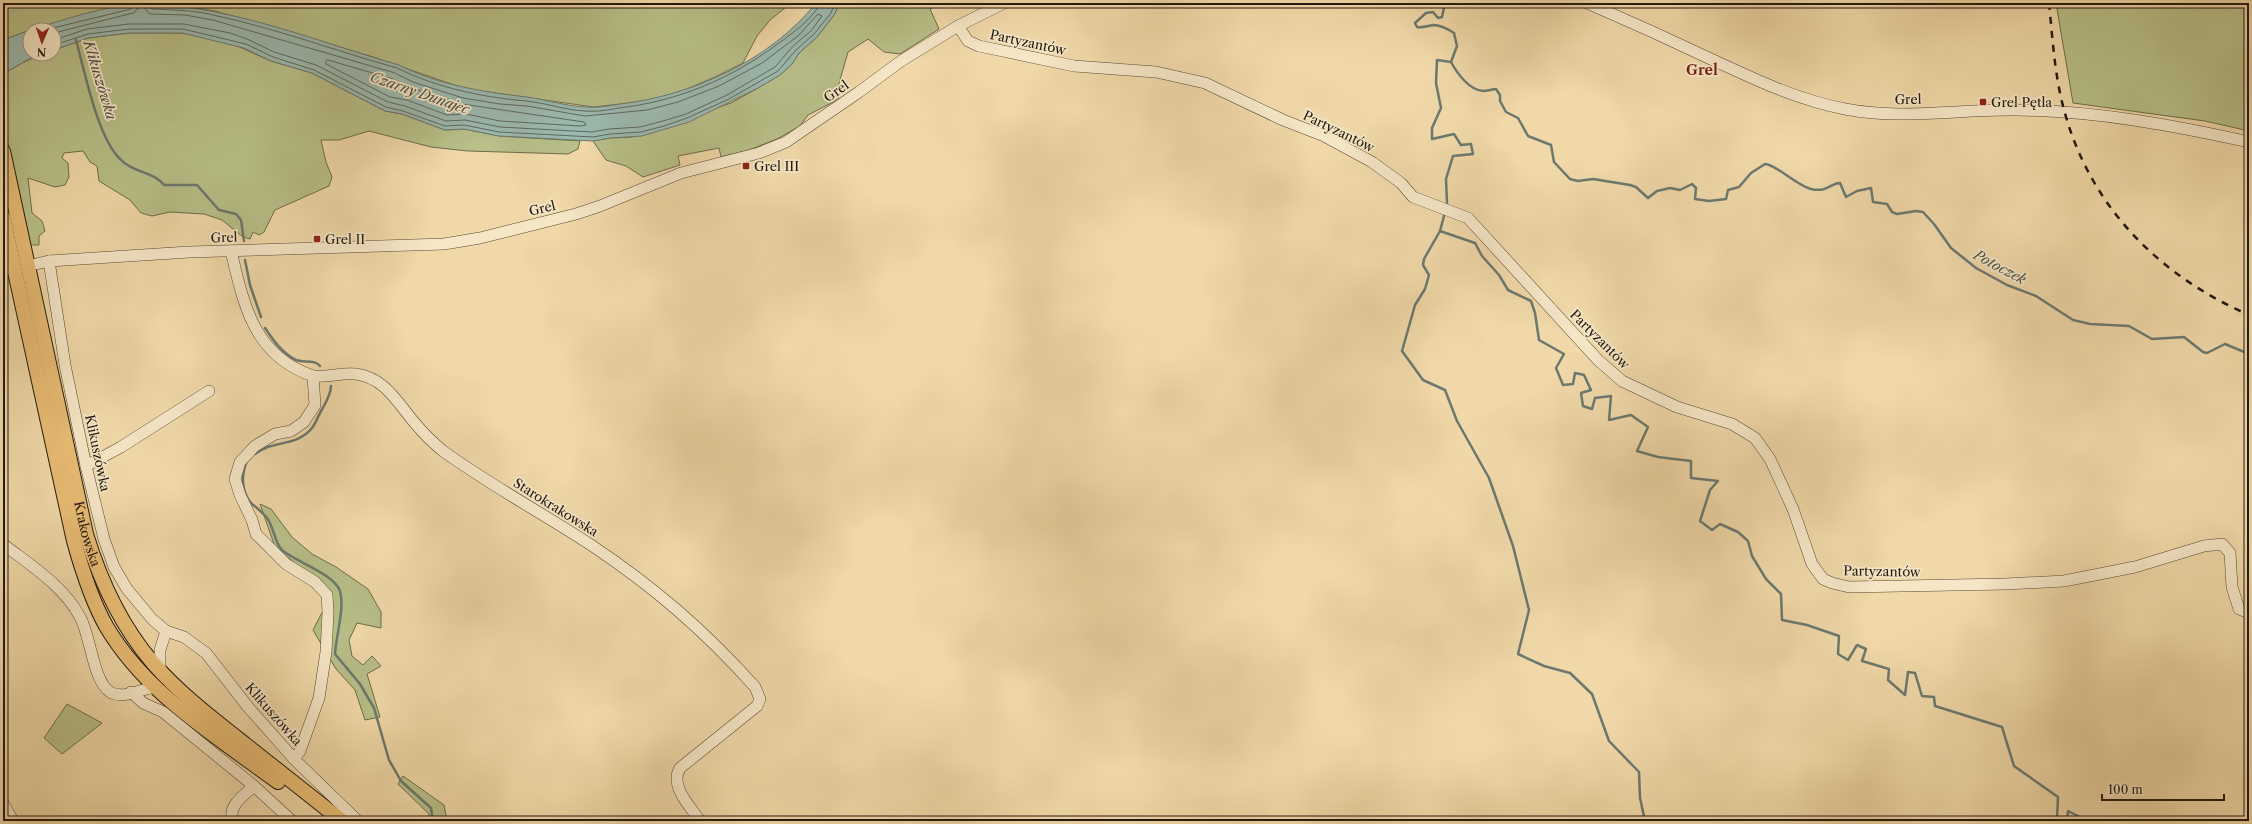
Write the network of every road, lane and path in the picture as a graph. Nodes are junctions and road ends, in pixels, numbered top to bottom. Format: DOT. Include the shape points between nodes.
graph roads {
  1 [pos="1004,3"];
  2 [pos="1587,3"];
  3 [pos="958,26"];
  4 [pos="2249,142"];
  5 [pos="3,151"];
  6 [pos="3,217"];
  7 [pos="231,251"];
  8 [pos="50,261"];
  9 [pos="36,264"];
  10 [pos="313,376"];
  11 [pos="209,391"];
  12 [pos="86,466"];
  13 [pos="3,544"];
  14 [pos="2249,613"];
  15 [pos="166,632"];
  16 [pos="160,650"];
  17 [pos="145,653"];
  18 [pos="140,670"];
  19 [pos="160,670"];
  20 [pos="154,687"];
  21 [pos="131,692"];
  22 [pos="294,759"];
  23 [pos="254,786"];
  24 [pos="3,803"];
  25 [pos="13,821"];
  26 [pos="233,821"];
  27 [pos="292,821"];
  28 [pos="331,821"];
  29 [pos="342,821"];
  30 [pos="358,821"];
  31 [pos="700,821"];
  1 -- 3 [label="street, Grel"];
  2 -- 4 [label="street, Grel" via="1768,86 1826,106 1893,113 1990,110 2065,112 2162,123"];
  3 -- 7 [label="street, Grel" via="901,60 786,142 681,173 588,210 480,238 444,244"];
  3 -- 14 [label="street, Partyzantów" via="968,41 979,46 1074,66 1156,72 1205,83 1324,136 1372,162 1401,183 1413,197 1468,218 1598,360 1622,381 1677,408 1732,424 1755,438 1770,459 1794,509 1812,564 1823,579 1849,587 2064,581 2135,567 2204,546 2222,544 2230,553 2232,587 2239,609"];
  5 -- 17 [label="main road, Krakowska" via="86,534 105,586"];
  6 -- 18 [label="main road, Krakowska" via="78,555 102,618"];
  7 -- 8 [label="street, Grel"];
  7 -- 10 [label="street, Starokrakowska" via="253,324 263,342 286,364"];
  8 -- 9 [label="street, Grel"];
  8 -- 12 [label="street, Klikuszówka" via="65,365"];
  10 -- 22 [label="street" via="315,405 304,422 291,431 276,434 255,446 240,462 235,479 256,534 286,564 315,582 327,595 326,652 319,698 300,751"];
  10 -- 31 [label="street, Starokrakowska" via="356,374 367,376 382,385 423,433 443,450 592,546 682,612 716,644 755,687 760,699 757,706 680,768 676,774 679,789"];
  11 -- 12 [label="street" via="122,447"];
  12 -- 15 [label="street, Klikuszówka" via="104,539 114,567 136,601"];
  13 -- 21 [label="street" via="56,586 72,603 86,629 97,672 109,692 118,695"];
  15 -- 16 [label="street"];
  15 -- 22 [label="street, Klikuszówka" via="184,637 206,653 248,707"];
  16 -- 17 [label="street"];
  16 -- 19 [label="street"];
  17 -- 19 [label="main road, Krakowska"];
  18 -- 20 [label="main road, Krakowska"];
  18 -- 21 [label="street" via="137,685"];
  19 -- 29 [label="main road, Krakowska" via="196,705"];
  20 -- 21 [label="street"];
  20 -- 28 [label="main road, Krakowska" via="211,733"];
  21 -- 23 [label="street" via="143,703 163,712"];
  22 -- 30 [label="street, Klikuszówka"];
  23 -- 26 [label="street" via="233,808"];
  23 -- 27 [label="street"];
  24 -- 25 [label="street"];
}
